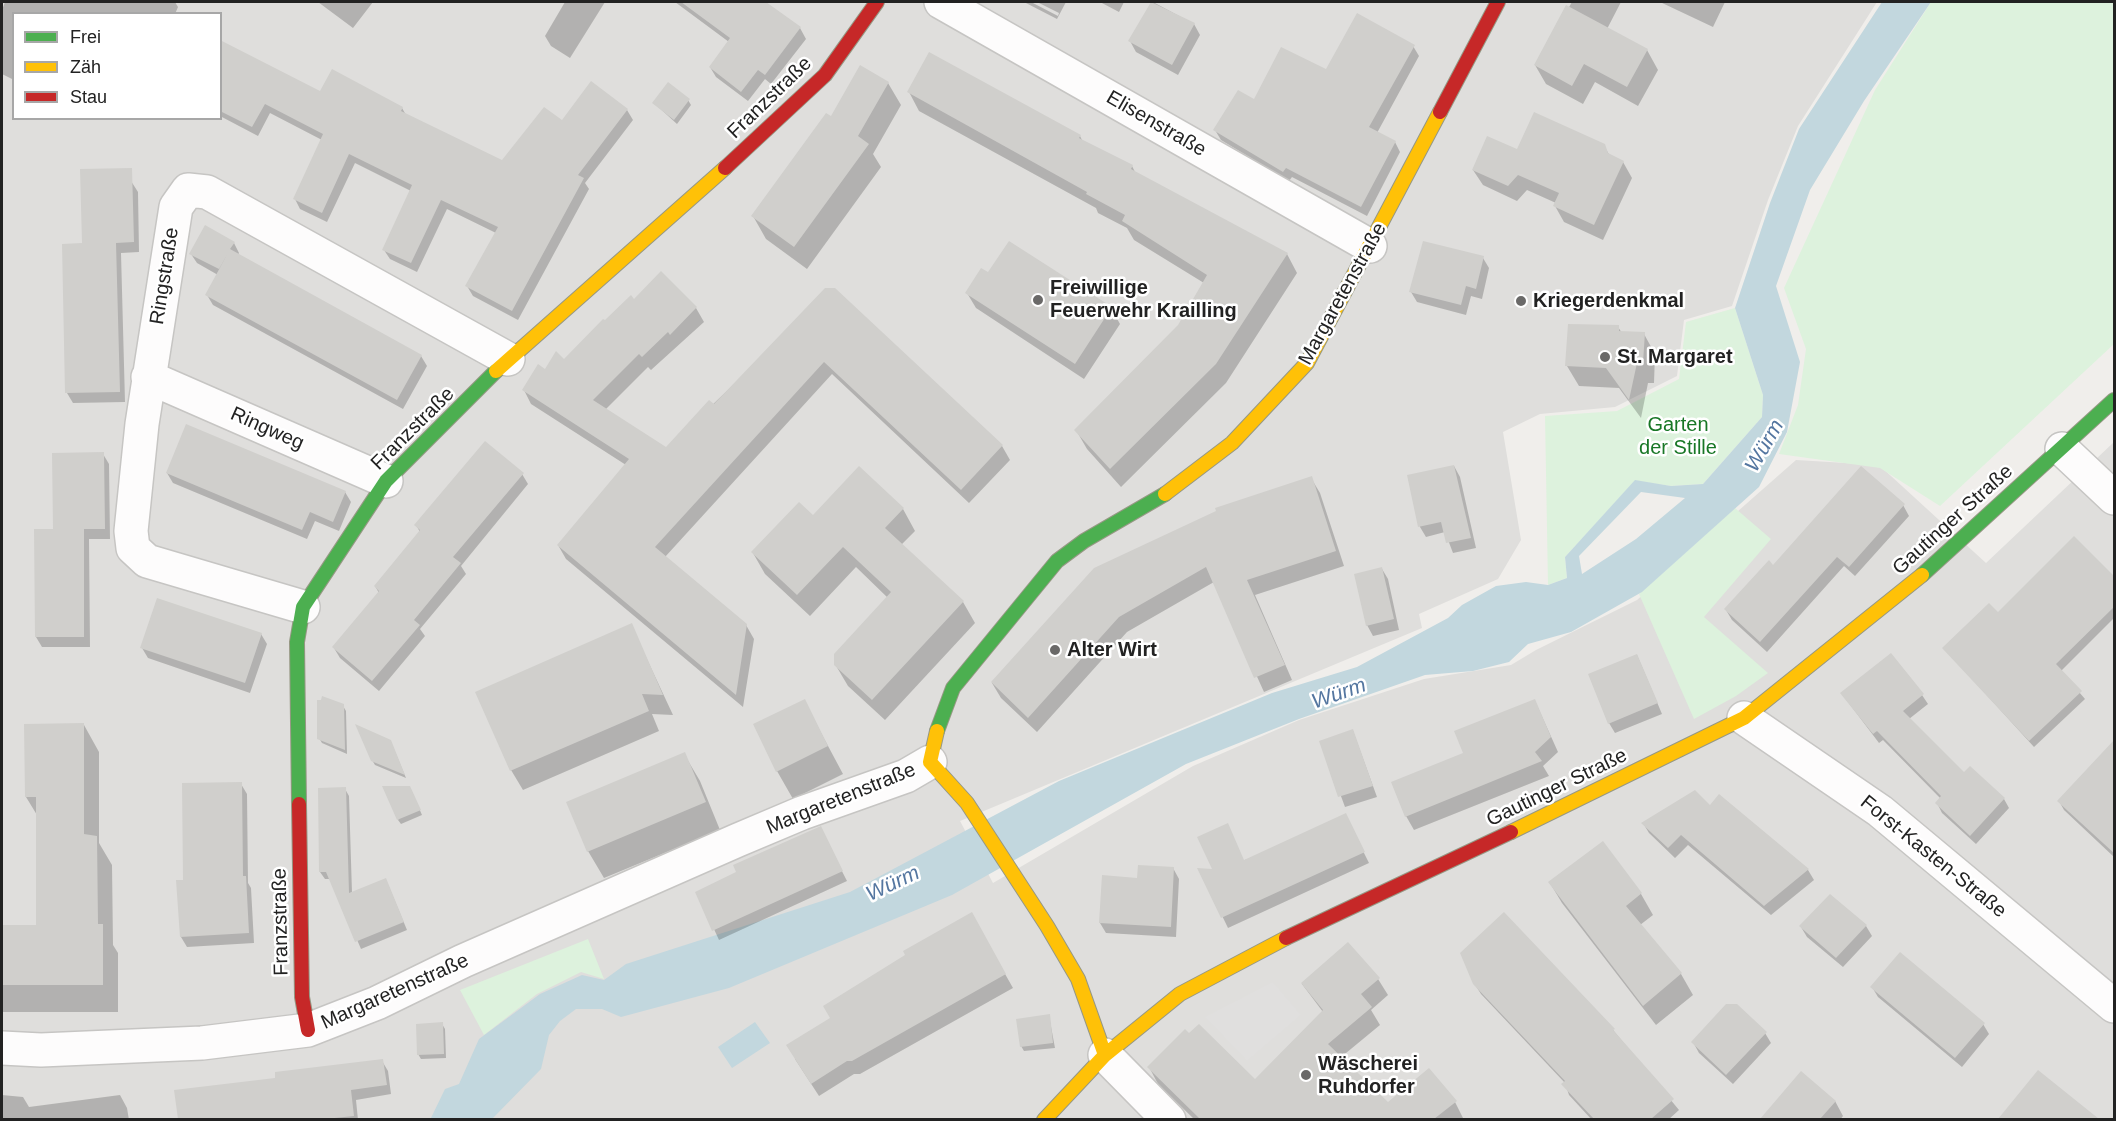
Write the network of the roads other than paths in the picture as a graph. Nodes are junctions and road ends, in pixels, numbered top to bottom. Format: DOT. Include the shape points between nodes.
graph roads {
  1 [pos="877,2"];
  2 [pos="941,2"];
  3 [pos="1498,2"];
  4 [pos="1370,246"];
  5 [pos="508,359"];
  6 [pos="148,377"];
  7 [pos="2115,400"];
  8 [pos="2062,449"];
  9 [pos="386,481"];
  10 [pos="2115,498"];
  11 [pos="303,607"];
  12 [pos="1744,717"];
  13 [pos="930,762"];
  14 [pos="2115,1006"];
  15 [pos="308,1030"];
  16 [pos="2,1048"];
  17 [pos="1105,1055"];
  18 [pos="1044,1119"];
  19 [pos="1169,1119"];
  1 -- 5 [label="street, Franzstraße" via="825,75"];
  2 -- 4 [label="street, Elisenstraße"];
  3 -- 4 [label="street, Margaretenstraße"];
  4 -- 13 [label="street, Margaretenstraße" via="1307,363 1240,435 1177,487 1057,561 953,688"];
  5 -- 6 [label="street, Ringstraße" via="207,192 188,190 176,207"];
  5 -- 9 [label="street, Franzstraße"];
  6 -- 9 [label="street, Ringweg"];
  6 -- 11 [label="street, Ringstraße" via="131,531 133,548 147,561"];
  7 -- 8 [label="street, Gautinger Straße"];
  8 -- 10 [label="street"];
  8 -- 12 [label="street, Gautinger Straße" via="1919,577"];
  9 -- 11 [label="street, Franzstraße"];
  11 -- 15 [label="street, Franzstraße" via="297,642 302,997"];
  12 -- 14 [label="street, Forst-Kasten-Straße" via="1880,812"];
  12 -- 17 [label="street, Gautinger Straße" via="1492,842 1316,922 1180,994"];
  13 -- 15 [label="street, Margaretenstraße" via="906,776 727,845 377,1003"];
  13 -- 17 [label="street" via="967,803 1047,926 1078,979"];
  15 -- 16 [label="street, Margaretenstraße" via="201,1043"];
  17 -- 18 [label="street, Gautinger Straße"];
  17 -- 19 [label="street"];
}
